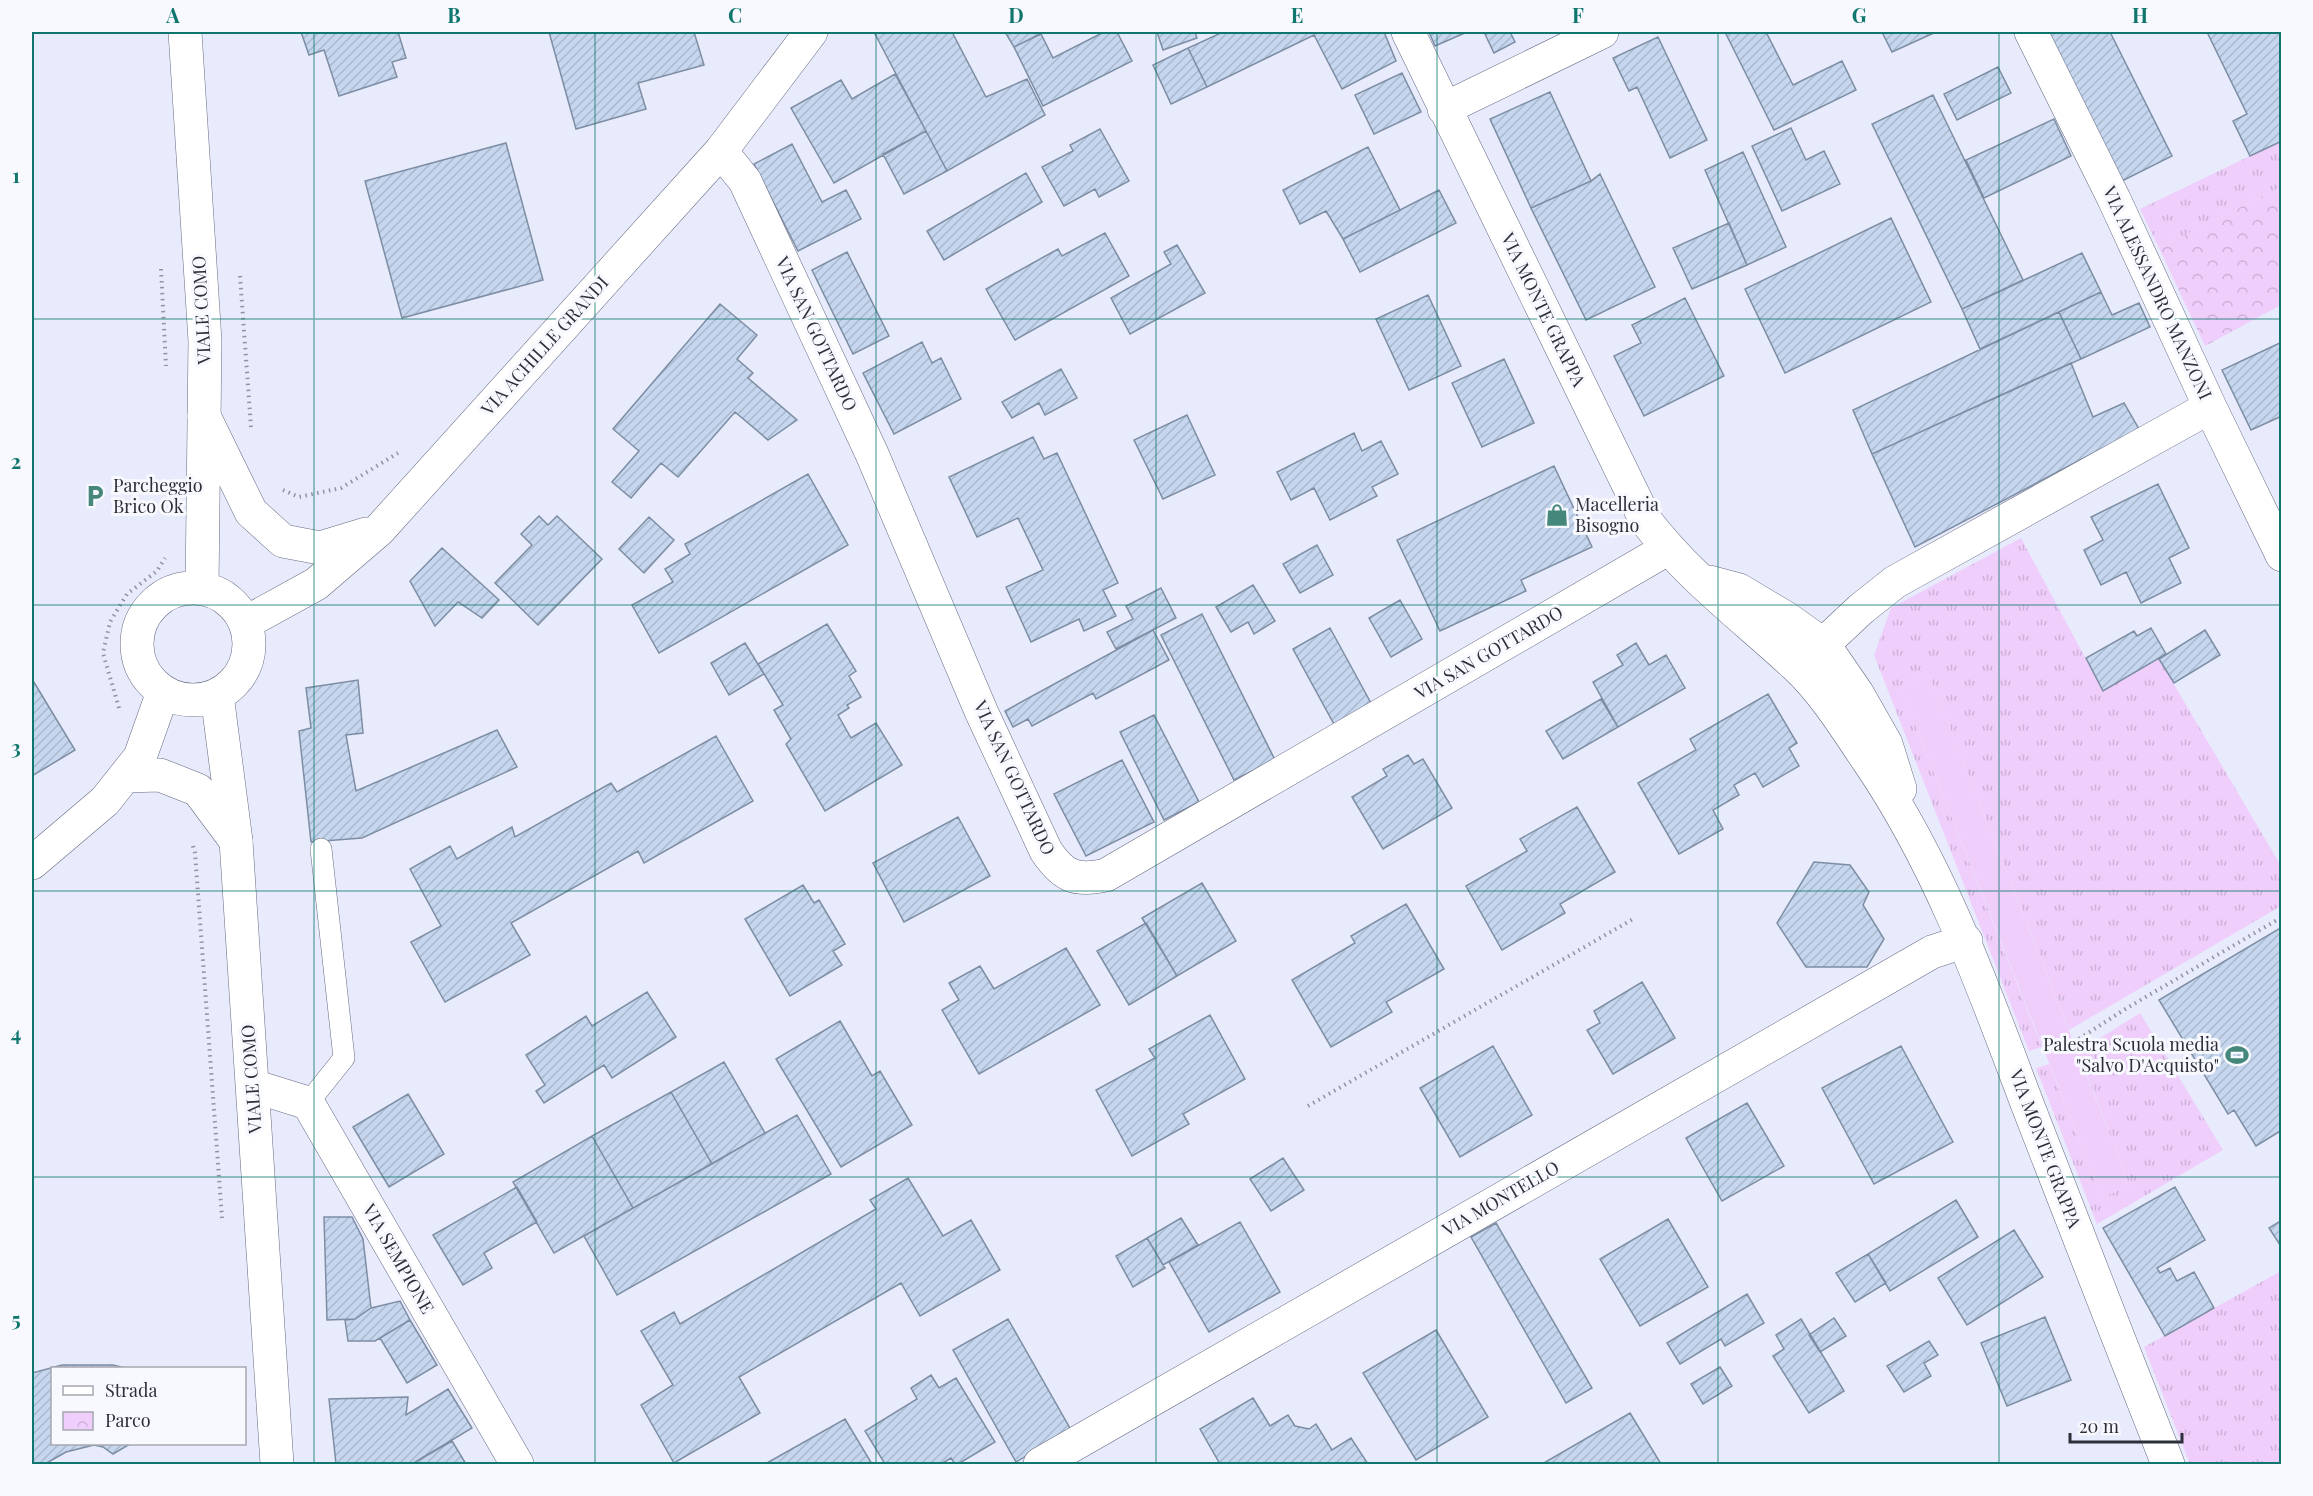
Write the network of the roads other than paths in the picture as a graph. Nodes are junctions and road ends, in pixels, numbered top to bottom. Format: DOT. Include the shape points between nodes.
graph roads {
  1 [pos="185,32"];
  2 [pos="811,32"];
  3 [pos="1408,32"];
  4 [pos="1602,32"];
  5 [pos="2031,32"];
  6 [pos="1444,109"];
  7 [pos="722,152"];
  8 [pos="2210,407"];
  9 [pos="204,416"];
  10 [pos="379,530"];
  11 [pos="1668,549"];
  12 [pos="2282,555"];
  13 [pos="1696,578"];
  14 [pos="202,588"];
  15 [pos="245,623"];
  16 [pos="1824,645"];
  17 [pos="1798,668"];
  18 [pos="164,692"];
  19 [pos="217,695"];
  20 [pos="125,776"];
  21 [pos="1916,836"];
  22 [pos="236,841"];
  23 [pos="321,849"];
  24 [pos="32,863"];
  25 [pos="1966,941"];
  26 [pos="252,1086"];
  27 [pos="308,1103"];
  28 [pos="277,1464"];
  29 [pos="517,1464"];
  30 [pos="1040,1464"];
  31 [pos="2168,1464"];
  1 -- 9 [label="street, VIALE COMO" via="205,341"];
  2 -- 7 [label="street, VIA ACHILLE GRANDI"];
  3 -- 6 [label="street, VIA MONTE GRAPPA"];
  4 -- 6 [label="street"];
  5 -- 8 [label="street, VIA ALESSANDRO MANZONI"];
  6 -- 11 [label="street, VIA MONTE GRAPPA" via="1646,521"];
  7 -- 10 [label="street, VIA ACHILLE GRANDI"];
  7 -- 11 [label="street, VIA SAN GOTTARDO" via="745,182 872,454 981,711 1046,851 1057,867 1072,876 1088,879 1106,875"];
  8 -- 12 [label="street, VIA ALESSANDRO MANZONI"];
  8 -- 16 [label="street" via="1894,582"];
  9 -- 10 [label="street" via="251,512 283,541 320,548"];
  9 -- 14 [label="street, VIALE COMO"];
  10 -- 15 [label="street, VIA ACHILLE GRANDI" via="316,584"];
  11 -- 13 [label="street, VIA MONTE GRAPPA"];
  13 -- 16 [label="street, VIA MONTE GRAPPA" via="1739,590"];
  13 -- 17 [label="street, VIA MONTE GRAPPA"];
  14 -- 15 [label="street" via="226,599"];
  14 -- 18 [label="street" via="164,595 149,608 140,625 140,663 149,680"];
  15 -- 19 [label="street" via="248,657 242,672"];
  16 -- 17 [label="street"];
  16 -- 21 [label="street, VIA MONTE GRAPPA" via="1886,744"];
  17 -- 21 [label="street, VIA MONTE GRAPPA" via="1870,763"];
  18 -- 19 [label="street" via="182,699 201,700"];
  18 -- 20 [label="street" via="140,758"];
  19 -- 22 [label="street, VIALE COMO"];
  20 -- 22 [label="street" via="160,775 198,790"];
  20 -- 24 [label="street" via="105,801"];
  21 -- 25 [label="street, VIA MONTE GRAPPA"];
  22 -- 26 [label="street, VIALE COMO"];
  23 -- 27 [label="lane" via="344,1058"];
  25 -- 30 [label="street, VIA MONTELLO" via="1932,952"];
  25 -- 31 [label="street, VIA MONTE GRAPPA"];
  26 -- 27 [label="street"];
  26 -- 28 [label="street, VIALE COMO"];
  27 -- 29 [label="street, VIA SEMPIONE"];
}
